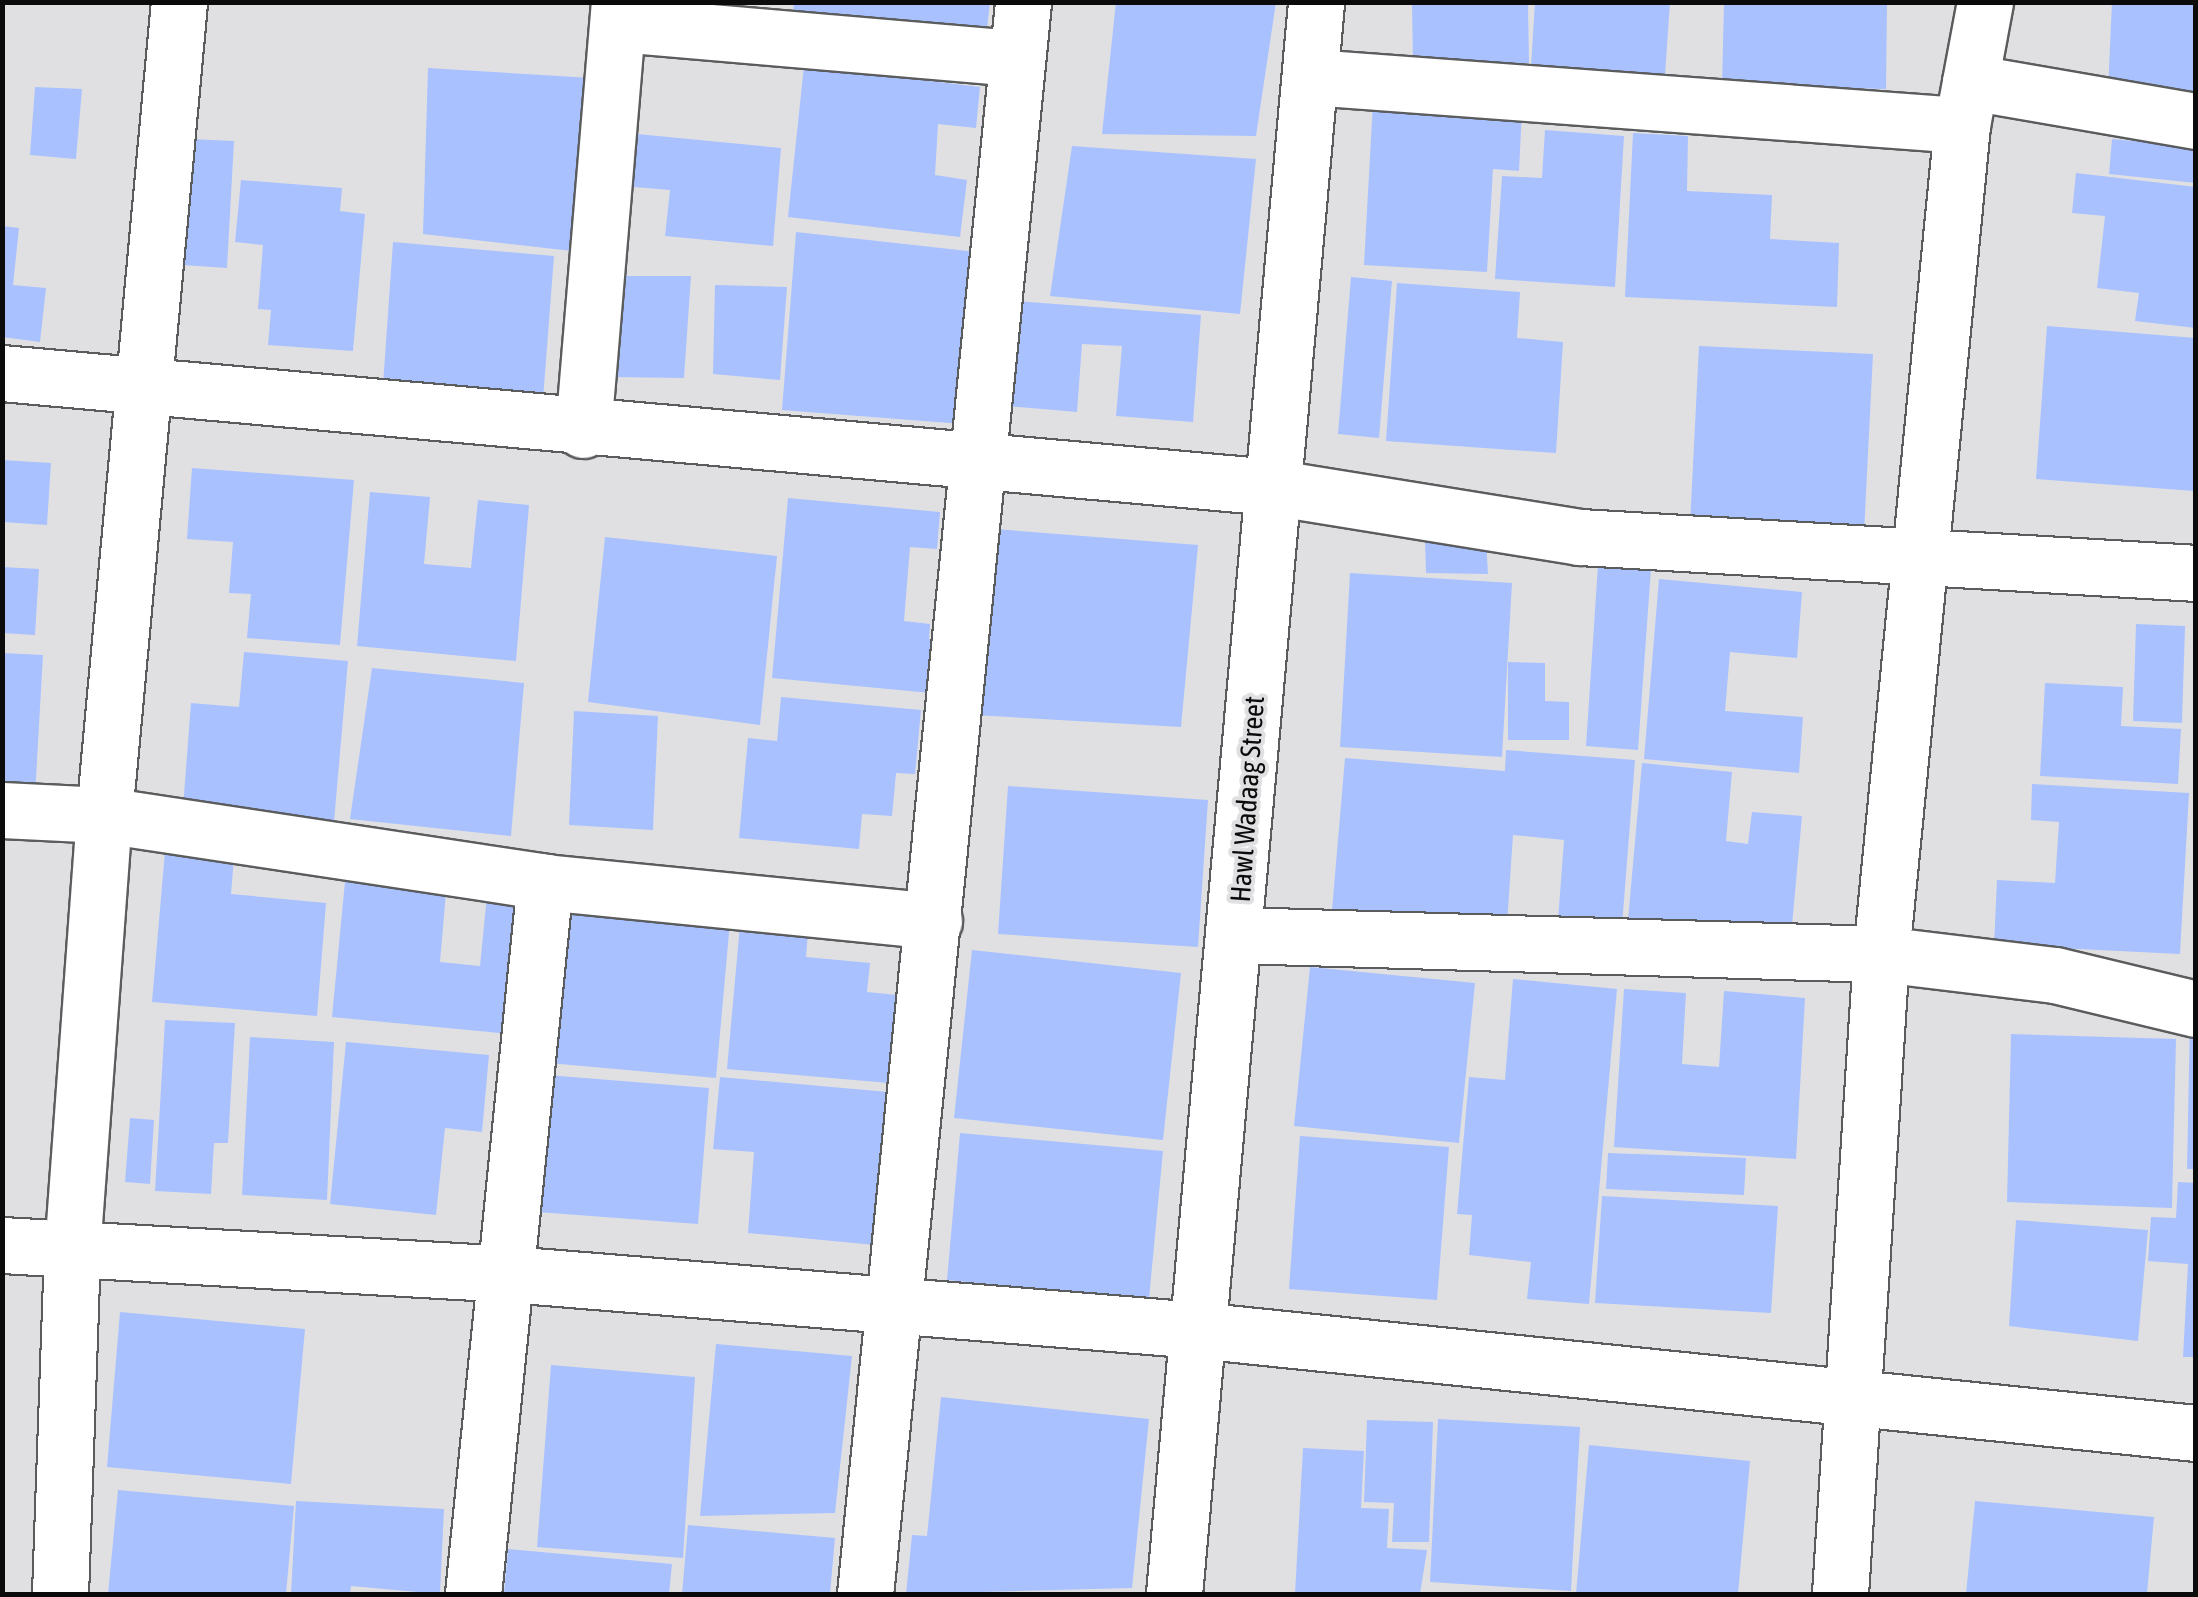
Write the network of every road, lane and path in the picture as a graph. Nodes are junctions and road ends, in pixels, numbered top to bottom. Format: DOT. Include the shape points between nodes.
graph roads {
  1 [pos="179,2"];
  2 [pos="1023,2"];
  3 [pos="1316,2"];
  4 [pos="1985,2"];
  5 [pos="619,13"];
  6 [pos="1015,58"];
  7 [pos="1311,77"];
  8 [pos="1966,104"];
  9 [pos="2196,121"];
  10 [pos="2,372"];
  11 [pos="145,387"];
  12 [pos="583,430"];
  13 [pos="970,465"];
  14 [pos="1270,487"];
  15 [pos="1920,560"];
  16 [pos="2196,573"];
  17 [pos="2,810"];
  18 [pos="104,816"];
  19 [pos="545,882"];
  20 [pos="934,921"];
  21 [pos="1236,935"];
  22 [pos="1882,954"];
  23 [pos="2196,1009"];
  24 [pos="2,1245"];
  25 [pos="72,1250"];
  26 [pos="510,1274"];
  27 [pos="887,1304"];
  28 [pos="1196,1330"];
  29 [pos="1859,1400"];
  30 [pos="2196,1432"];
  31 [pos="60,1594"];
  32 [pos="473,1594"];
  33 [pos="865,1594"];
  34 [pos="1174,1594"];
  35 [pos="1840,1594"];
  1 -- 11 [label="street"];
  2 -- 6 [label="street"];
  3 -- 7 [label="street, Hawl Wadaag Street"];
  4 -- 8 [label="street"];
  5 -- 6 [label="street"];
  5 -- 12 [label="street"];
  6 -- 13 [label="street"];
  7 -- 8 [label="street"];
  7 -- 14 [label="street, Hawl Wadaag Street"];
  8 -- 9 [label="street"];
  8 -- 15 [label="street"];
  10 -- 11 [label="street"];
  11 -- 12 [label="street"];
  11 -- 18 [label="street"];
  12 -- 13 [label="street"];
  13 -- 14 [label="street"];
  13 -- 20 [label="street"];
  14 -- 15 [label="street" via="1580,537"];
  14 -- 21 [label="street, Hawl Wadaag Street"];
  15 -- 16 [label="street"];
  15 -- 22 [label="street"];
  17 -- 18 [label="street"];
  18 -- 19 [label="street"];
  18 -- 25 [label="street"];
  19 -- 20 [label="street"];
  19 -- 26 [label="street"];
  20 -- 27 [label="street"];
  21 -- 22 [label="street"];
  21 -- 28 [label="street, Hawl Wadaag Street"];
  22 -- 23 [label="street" via="2056,975"];
  22 -- 29 [label="street"];
  24 -- 25 [label="street"];
  25 -- 26 [label="street"];
  25 -- 31 [label="street"];
  26 -- 27 [label="street"];
  26 -- 32 [label="street"];
  27 -- 28 [label="street"];
  27 -- 33 [label="street"];
  28 -- 29 [label="street"];
  28 -- 34 [label="street, Hawl Wadaag Street"];
  29 -- 30 [label="street"];
  29 -- 35 [label="street"];
}
